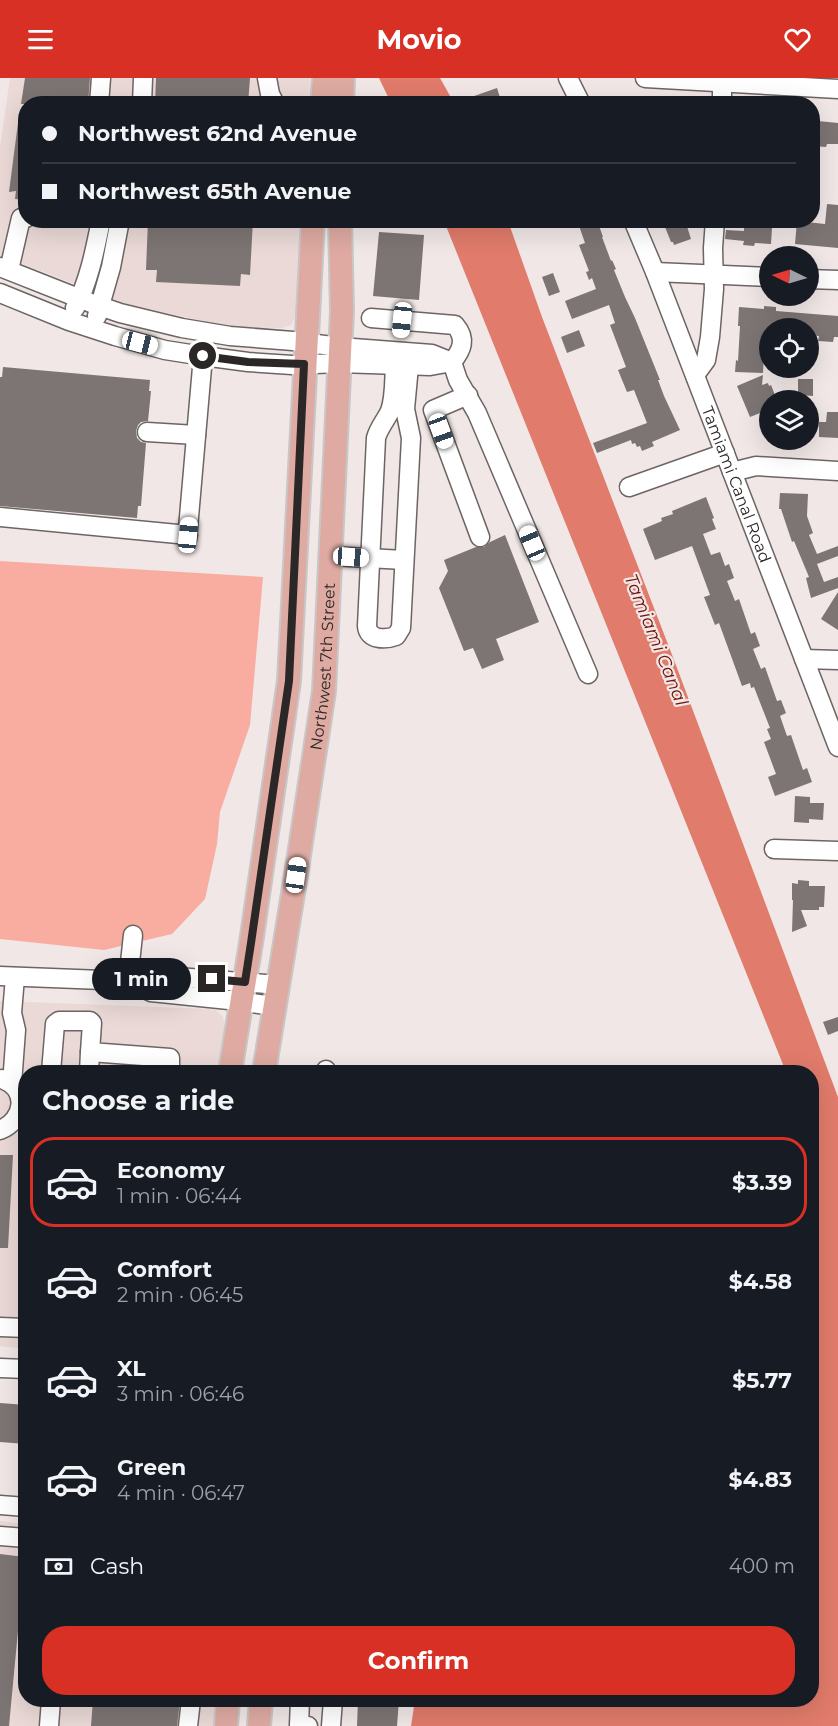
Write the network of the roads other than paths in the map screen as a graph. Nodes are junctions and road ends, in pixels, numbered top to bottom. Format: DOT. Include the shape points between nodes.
graph roads {
  1 [pos="100,78"];
  2 [pos="143,78"];
  3 [pos="267,78"];
  4 [pos="324,78"];
  5 [pos="343,78"];
  6 [pos="645,78"];
  7 [pos="573,80"];
  8 [pos="722,80"];
  9 [pos="838,89"];
  10 [pos="99,96"];
  11 [pos="142,96"];
  12 [pos="271,96"];
  13 [pos="323,96"];
  14 [pos="342,96"];
  15 [pos="579,96"];
  16 [pos="722,96"];
  17 [pos="18,227"];
  18 [pos="98,228"];
  19 [pos="118,228"];
  20 [pos="313,228"];
  21 [pos="340,228"];
  22 [pos="636,228"];
  23 [pos="715,228"];
  24 [pos="5,268"];
  25 [pos="655,272"];
  26 [pos="713,274"];
  27 [pos="759,276"];
  28 [pos="819,279"];
  29 [pos="838,280"];
  30 [pos="0,293"];
  31 [pos="80,299"];
  32 [pos="101,307"];
  33 [pos="371,318"];
  34 [pos="402,320"];
  35 [pos="69,321"];
  36 [pos="93,329"];
  37 [pos="305,353"];
  38 [pos="339,355"];
  39 [pos="203,356"];
  40 [pos="401,361"];
  41 [pos="452,362"];
  42 [pos="695,375"];
  43 [pos="468,395"];
  44 [pos="387,417"];
  45 [pos="407,419"];
  46 [pos="147,432"];
  47 [pos="196,435"];
  48 [pos="725,453"];
  49 [pos="838,471"];
  50 [pos="732,472"];
  51 [pos="629,487"];
  52 [pos="0,517"];
  53 [pos="480,537"];
  54 [pos="331,556"];
  55 [pos="371,559"];
  56 [pos="405,560"];
  57 [pos="804,659"];
  58 [pos="838,660"];
  59 [pos="588,674"];
  60 [pos="838,747"];
  61 [pos="774,849"];
  62 [pos="838,851"];
  63 [pos="133,935"];
  64 [pos="4,977"];
  65 [pos="128,981"];
  66 [pos="244,992"];
  67 [pos="276,996"];
  68 [pos="90,1052"];
  69 [pos="51,1065"];
  70 [pos="89,1065"];
  71 [pos="170,1065"];
  72 [pos="231,1065"];
  73 [pos="265,1065"];
  74 [pos="6,1081"];
  75 [pos="18,1094"];
  76 [pos="18,1115"];
  77 [pos="0,1130"];
  78 [pos="0,1327"];
  79 [pos="18,1328"];
  80 [pos="0,1368"];
  81 [pos="18,1369"];
  82 [pos="0,1505"];
  83 [pos="18,1506"];
  84 [pos="0,1536"];
  85 [pos="18,1537"];
  86 [pos="50,1707"];
  87 [pos="190,1707"];
  88 [pos="227,1707"];
  89 [pos="260,1707"];
  90 [pos="299,1707"];
  91 [pos="332,1707"];
  92 [pos="49,1726"];
  93 [pos="188,1726"];
  94 [pos="226,1726"];
  95 [pos="259,1726"];
  96 [pos="298,1726"];
  97 [pos="308,1726"];
  98 [pos="331,1726"];
  1 -- 10 [label="street"];
  2 -- 11 [label="street"];
  3 -- 12 [label="street"];
  4 -- 13 [label="main road"];
  5 -- 14 [label="main road"];
  6 -- 8 [label="street"];
  7 -- 15 [label="street"];
  8 -- 9 [label="street"];
  8 -- 16 [label="street"];
  17 -- 24 [label="street"];
  18 -- 31 [label="street"];
  19 -- 32 [label="street"];
  20 -- 37 [label="main road, Northwest 7th Street"];
  21 -- 38 [label="main road, Northwest 7th Street"];
  22 -- 25 [label="street, Tamiami Canal Road"];
  23 -- 26 [label="street"];
  24 -- 31 [label="street"];
  25 -- 26 [label="street"];
  25 -- 42 [label="street, Tamiami Canal Road"];
  26 -- 27 [label="street"];
  26 -- 42 [label="street" via="708,349 706,360"];
  28 -- 29 [label="street"];
  30 -- 35 [label="street"];
  31 -- 32 [label="street"];
  31 -- 35 [label="street"];
  32 -- 36 [label="street"];
  32 -- 37 [label="street"];
  33 -- 34 [label="street"];
  34 -- 40 [label="street"];
  34 -- 41 [label="street" via="456,325 462,338 461,351"];
  35 -- 36 [label="street"];
  36 -- 39 [label="street" via="165,350"];
  37 -- 38 [label="street"];
  37 -- 39 [label="street" via="248,362"];
  37 -- 66 [label="main road, Northwest 7th Street" via="289,681"];
  38 -- 40 [label="street"];
  38 -- 54 [label="main road, Northwest 7th Street"];
  39 -- 47 [label="street"];
  40 -- 41 [label="street" via="432,354"];
  40 -- 44 [label="street"];
  40 -- 45 [label="street"];
  41 -- 43 [label="street"];
  42 -- 48 [label="street, Tamiami Canal Road"];
  43 -- 53 [label="street" via="433,410"];
  43 -- 59 [label="street"];
  44 -- 45 [label="street"];
  44 -- 55 [label="street" via="376,438"];
  45 -- 56 [label="street" via="411,438"];
  46 -- 47 [label="street"];
  47 -- 52 [label="street" via="188,537"];
  48 -- 50 [label="street, Tamiami Canal Road"];
  48 -- 51 [label="street"];
  49 -- 50 [label="street" via="756,466"];
  50 -- 57 [label="street, Tamiami Canal Road"];
  54 -- 55 [label="street"];
  54 -- 67 [label="main road, Northwest 7th Street" via="324,691"];
  55 -- 56 [label="street"];
  55 -- 56 [label="street" via="367,632 383,638 396,636 401,628"];
  57 -- 58 [label="street"];
  57 -- 60 [label="street, Tamiami Canal Road"];
  61 -- 62 [label="street"];
  63 -- 65 [label="street"];
  64 -- 65 [label="street"];
  64 -- 74 [label="street" via="16,1030"];
  65 -- 66 [label="street" via="151,992"];
  66 -- 67 [label="street"];
  66 -- 72 [label="main road, Northwest 7th Street"];
  67 -- 73 [label="main road, Northwest 7th Street"];
  68 -- 69 [label="street" via="92,1023 59,1021 54,1029"];
  68 -- 70 [label="street"];
  68 -- 71 [label="street" via="170,1058"];
  74 -- 75 [label="street"];
  76 -- 77 [label="street"];
  78 -- 79 [label="street"];
  80 -- 81 [label="street"];
  82 -- 83 [label="street"];
  84 -- 85 [label="street"];
  86 -- 92 [label="street"];
  87 -- 93 [label="street"];
  88 -- 94 [label="main road"];
  89 -- 95 [label="main road"];
  90 -- 96 [label="street"];
  91 -- 98 [label="street"];
  96 -- 97 [label="street"];
}
